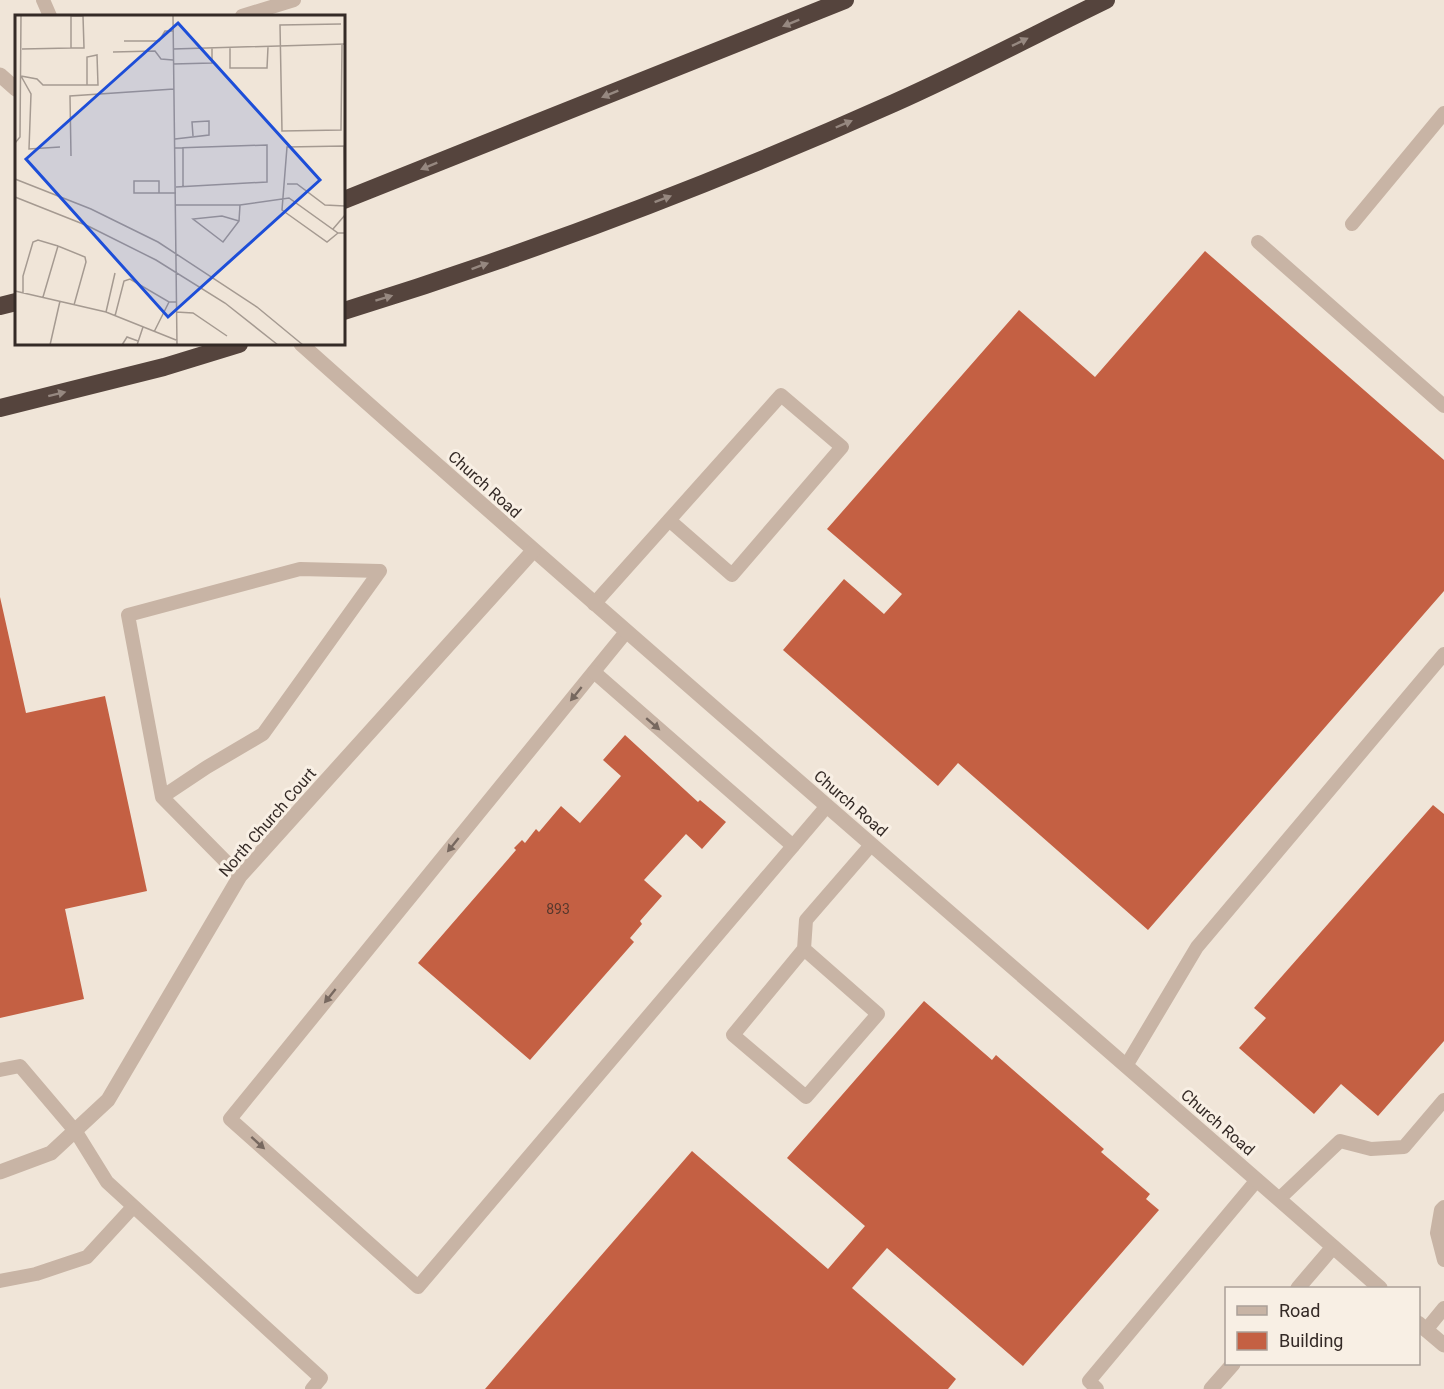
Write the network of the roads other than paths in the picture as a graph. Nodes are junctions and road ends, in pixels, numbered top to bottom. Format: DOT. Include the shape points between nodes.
graph roads {
  1 [pos="43,0"];
  2 [pos="294,0"];
  3 [pos="845,0"];
  4 [pos="1106,0"];
  5 [pos="50,15"];
  6 [pos="245,15"];
  7 [pos="0,75"];
  8 [pos="15,88"];
  9 [pos="1444,113"];
  10 [pos="345,200"];
  11 [pos="1352,224"];
  12 [pos="1258,242"];
  13 [pos="15,302"];
  14 [pos="0,306"];
  15 [pos="345,311"];
  16 [pos="236,345"];
  17 [pos="302,345"];
  18 [pos="1444,406"];
  19 [pos="0,408"];
  20 [pos="669,520"];
  21 [pos="533,551"];
  22 [pos="594,604"];
  23 [pos="626,632"];
  24 [pos="1444,654"];
  25 [pos="594,672"];
  26 [pos="162,797"];
  27 [pos="827,806"];
  28 [pos="871,844"];
  29 [pos="793,846"];
  30 [pos="240,876"];
  31 [pos="804,949"];
  32 [pos="1126,1066"];
  33 [pos="0,1070"];
  34 [pos="1444,1100"];
  35 [pos="76,1132"];
  36 [pos="0,1172"];
  37 [pos="1257,1180"];
  38 [pos="1279,1199"];
  39 [pos="133,1207"];
  40 [pos="1444,1207"];
  41 [pos="1333,1247"];
  42 [pos="1444,1260"];
  43 [pos="0,1281"];
  44 [pos="1299,1287"];
  45 [pos="1379,1287"];
  46 [pos="1444,1308"];
  47 [pos="1422,1326"];
  48 [pos="1444,1345"];
  49 [pos="1232,1365"];
  50 [pos="312,1389"];
  51 [pos="1097,1389"];
  52 [pos="1211,1389"];
  1 -- 5 [label="lane"];
  2 -- 6 [label="lane"];
  3 -- 10 [label="highway, one-way"];
  15 -- 4 [label="highway, one-way" via="425,286 728,174 895,102"];
  7 -- 8 [label="street"];
  9 -- 11 [label="lane"];
  12 -- 18 [label="lane"];
  13 -- 14 [label="highway"];
  19 -- 16 [label="highway, one-way"];
  17 -- 21 [label="street, Church Road"];
  20 -- 20 [label="lane" via="781,394 842,447 732,575"];
  20 -- 22 [label="lane"];
  21 -- 22 [label="street, Church Road"];
  21 -- 30 [label="street, North Church Court"];
  22 -- 23 [label="street, Church Road"];
  23 -- 25 [label="lane"];
  23 -- 27 [label="street, Church Road"];
  24 -- 32 [label="lane" via="1197,946"];
  25 -- 29 [label="lane, one-way"];
  25 -- 29 [label="lane, one-way" via="230,1119 418,1287"];
  26 -- 26 [label="lane" via="262,734 380,571 300,570 128,615"];
  26 -- 30 [label="lane"];
  27 -- 28 [label="street, Church Road"];
  27 -- 29 [label="lane"];
  28 -- 31 [label="lane" via="806,920"];
  28 -- 32 [label="street, Church Road"];
  30 -- 35 [label="street, North Church Court" via="108,1100"];
  31 -- 31 [label="lane" via="733,1035 806,1097 878,1014"];
  32 -- 37 [label="street, Church Road"];
  33 -- 35 [label="lane" via="20,1066"];
  34 -- 38 [label="lane" via="1404,1147 1371,1149 1340,1141"];
  35 -- 36 [label="street, North Church Court" via="51,1153"];
  35 -- 39 [label="lane" via="107,1182"];
  37 -- 38 [label="street, Church Road"];
  37 -- 51 [label="lane" via="1089,1381"];
  38 -- 41 [label="street, Church Road"];
  39 -- 43 [label="lane" via="87,1257"];
  39 -- 50 [label="lane" via="321,1378"];
  40 -- 42 [label="lane" via="1437,1233"];
  41 -- 44 [label="street"];
  41 -- 45 [label="street, Church Road"];
  46 -- 47 [label="lane"];
  47 -- 48 [label="street"];
  49 -- 52 [label="street"];
}
